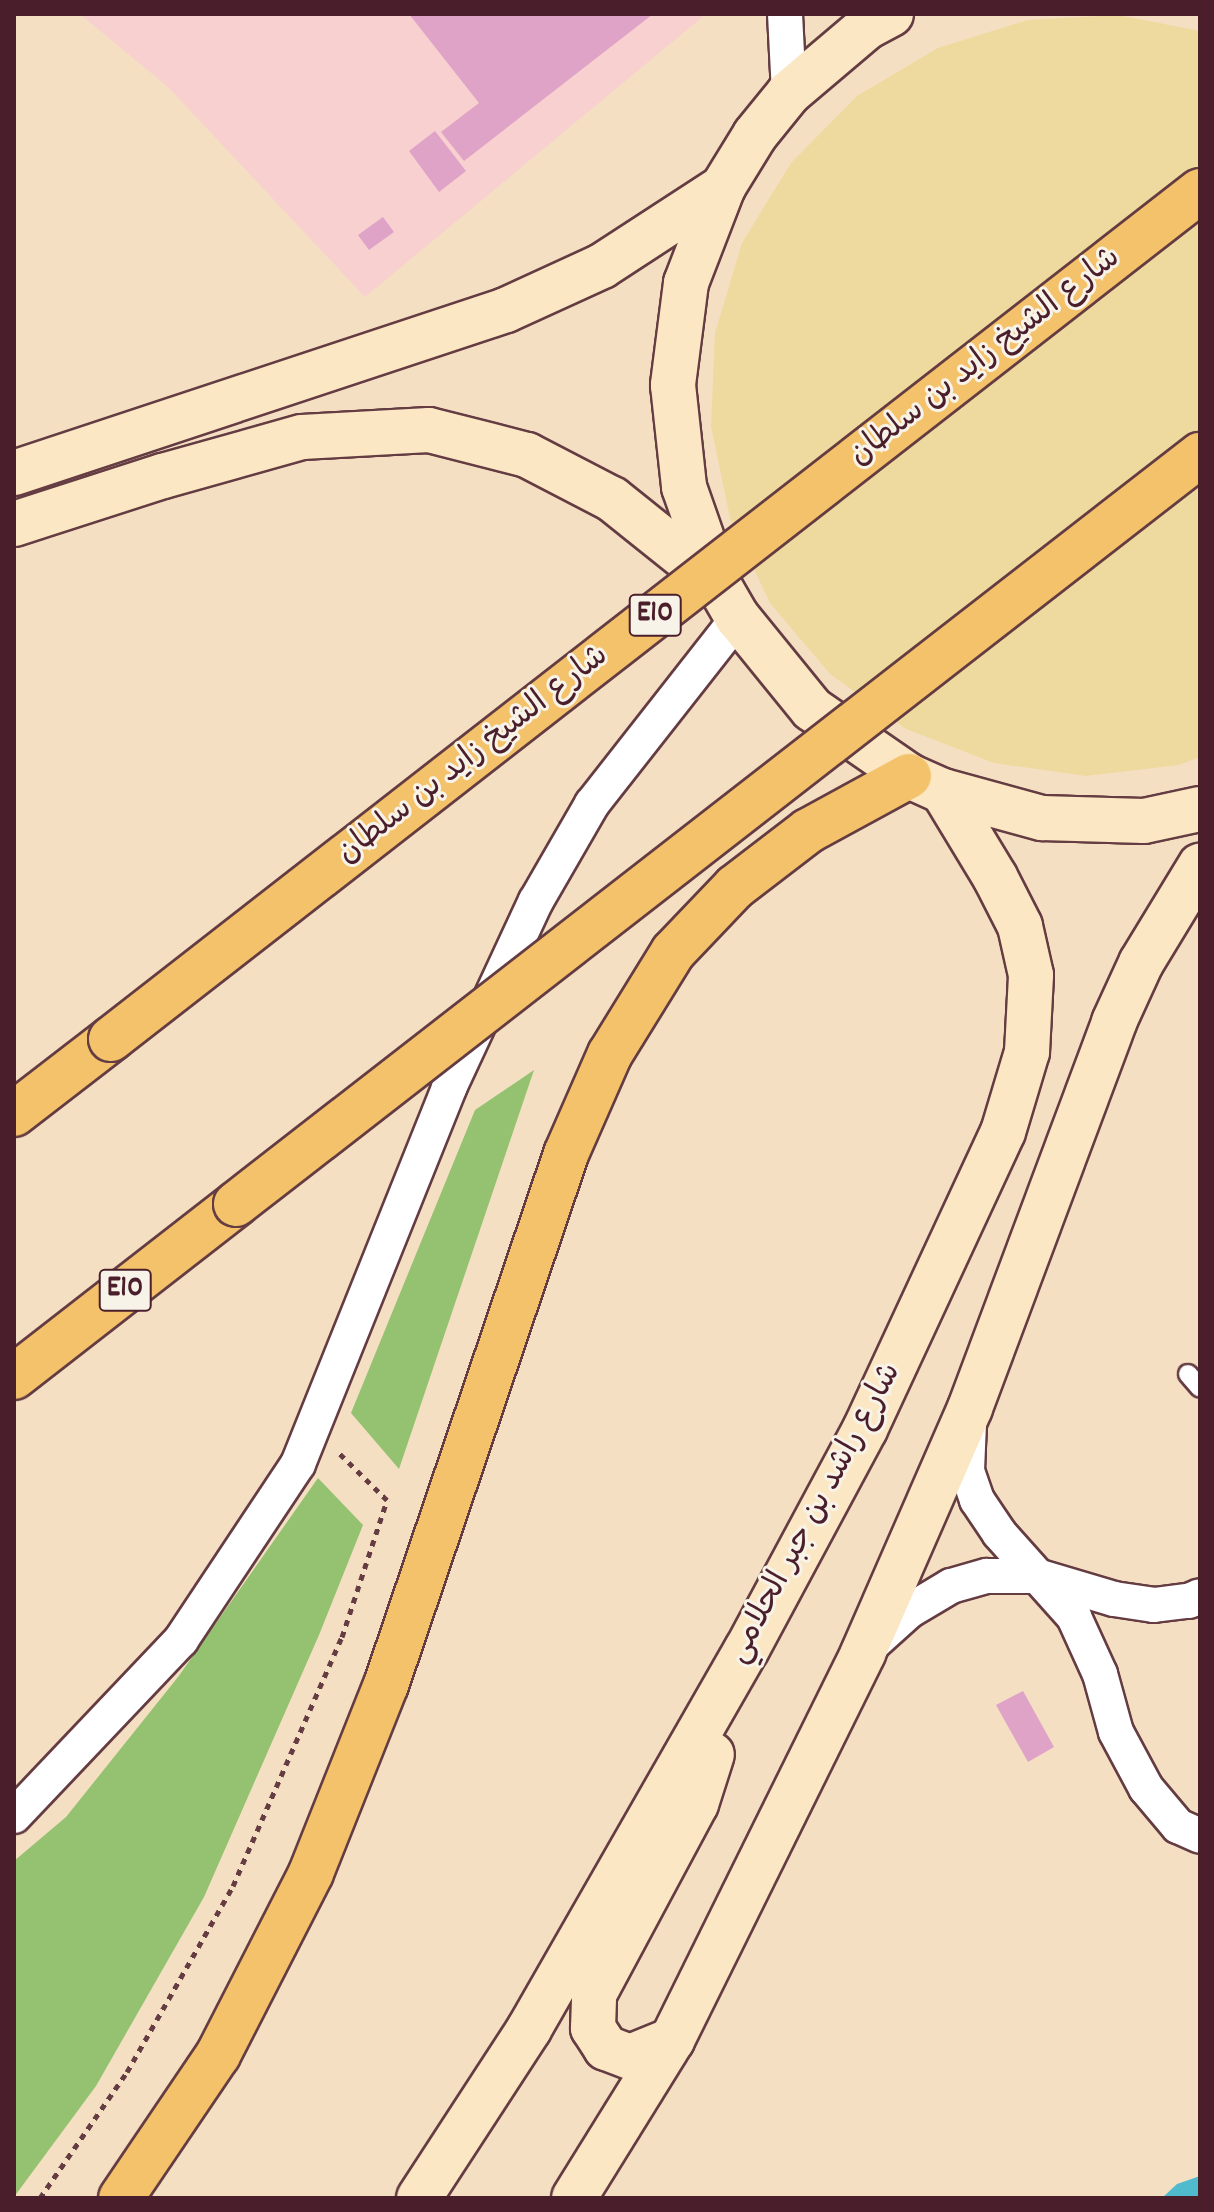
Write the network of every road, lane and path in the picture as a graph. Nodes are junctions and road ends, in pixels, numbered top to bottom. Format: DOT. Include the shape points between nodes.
graph roads {
  1 [pos="785,14"];
  2 [pos="891,14"];
  3 [pos="789,93"];
  4 [pos="723,187"];
  5 [pos="1200,191"];
  6 [pos="1200,455"];
  7 [pos="14,473"];
  8 [pos="14,524"];
  9 [pos="728,601"];
  10 [pos="926,784"];
  11 [pos="1200,809"];
  12 [pos="1200,866"];
  13 [pos="14,1114"];
  14 [pos="14,1377"];
  15 [pos="970,1408"];
  16 [pos="314,1428"];
  17 [pos="1037,1576"];
  18 [pos="1200,1596"];
  19 [pos="747,1649"];
  20 [pos="863,1653"];
  21 [pos="14,1816"];
  22 [pos="1200,1836"];
  23 [pos="672,2040"];
  24 [pos="40,2198"];
  25 [pos="121,2198"];
  26 [pos="419,2198"];
  27 [pos="574,2198"];
  1 -- 3 [label="street"];
  2 -- 3 [label="main road" via="868,26"];
  3 -- 4 [label="main road"];
  4 -- 7 [label="main road" via="602,266 506,310"];
  4 -- 9 [label="main road" via="686,283 673,385 684,487"];
  5 -- 13 [label="highway, شارع الشيخ زايد بن سلطان / E10, bridge"];
  6 -- 14 [label="highway, E10, bridge"];
  8 -- 9 [label="main road" via="302,437 429,430 527,455 612,499"];
  9 -- 10 [label="main road" via="812,709"];
  9 -- 16 [label="street" via="592,804 536,901 449,1088"];
  10 -- 11 [label="main road" via="1042,818 1144,821"];
  10 -- 19 [label="main road, شارع راشد بن جبر الحلامي" via="995,877 1020,926 1031,975 1027,1052 1003,1132 865,1429"];
  10 -- 25 [label="highway" via="808,831 735,887 673,952 610,1054 566,1154 386,1685 311,1873 218,2055"];
  12 -- 15 [label="main road" via="1141,963 1114,1022"];
  15 -- 17 [label="street" via="967,1471 977,1500"];
  15 -- 20 [label="main road"];
  16 -- 21 [label="street" via="298,1464 181,1640"];
  16 -- 24 [label="path" via="387,1500 342,1637 233,1886 127,2072"];
  17 -- 18 [label="street" via="1154,1605"];
  17 -- 20 [label="street" via="987,1576 951,1586 909,1611"];
  17 -- 22 [label="street" via="1074,1617 1100,1674 1116,1732 1146,1788 1178,1826"];
  19 -- 23 [label="main road" via="696,1804 594,1994 593,2028 606,2048 630,2057"];
  19 -- 26 [label="main road, شارع راشد بن جبر الحلامي" via="529,2029"];
  20 -- 23 [label="main road"];
  23 -- 27 [label="main road"];
}
